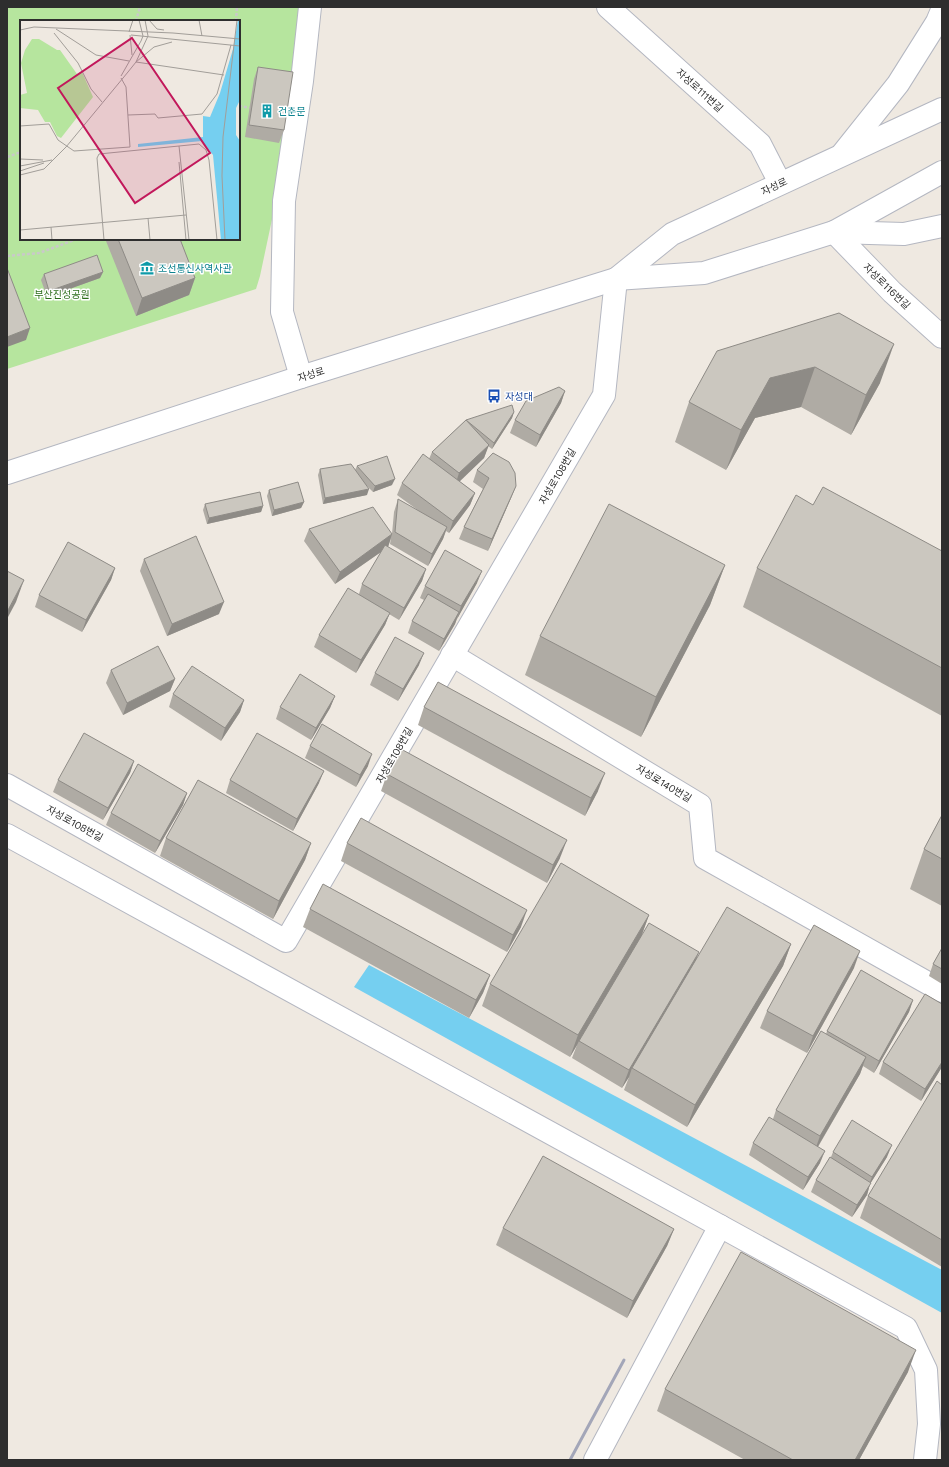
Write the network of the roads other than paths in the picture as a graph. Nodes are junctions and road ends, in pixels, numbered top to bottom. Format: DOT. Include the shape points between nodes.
graph roads {
  1 [pos="310,7"];
  2 [pos="608,7"];
  3 [pos="942,10"];
  4 [pos="942,109"];
  5 [pos="841,156"];
  6 [pos="942,172"];
  7 [pos="780,183"];
  8 [pos="942,226"];
  9 [pos="834,232"];
  10 [pos="616,279"];
  11 [pos="942,337"];
  12 [pos="301,378"];
  13 [pos="7,473"];
  14 [pos="452,654"];
  15 [pos="7,785"];
  16 [pos="7,835"];
  17 [pos="942,991"];
  18 [pos="720,1226"];
  19 [pos="595,1460"];
  20 [pos="925,1460"];
  1 -- 12 [label="street" via="284,201 282,312"];
  2 -- 7 [label="street, 자성로111번길" via="760,144"];
  3 -- 5 [label="street" via="898,84"];
  4 -- 5 [label="street, 자성로"];
  5 -- 7 [label="street, 자성로"];
  6 -- 9 [label="street, 자성로"];
  7 -- 10 [label="street, 자성로" via="672,234"];
  8 -- 9 [label="street" via="904,234"];
  9 -- 10 [label="street, 자성로" via="704,274"];
  9 -- 11 [label="street, 자성로116번길" via="892,292"];
  10 -- 12 [label="street, 자성로"];
  10 -- 14 [label="street, 자성로108번길" via="604,395"];
  12 -- 13 [label="street, 자성로"];
  14 -- 15 [label="street, 자성로108번길" via="286,941"];
  14 -- 17 [label="street, 자성로140번길" via="700,806 705,858"];
  16 -- 18 [label="street"];
  18 -- 19 [label="street"];
  18 -- 20 [label="street" via="906,1328 926,1370 929,1424"];
}
